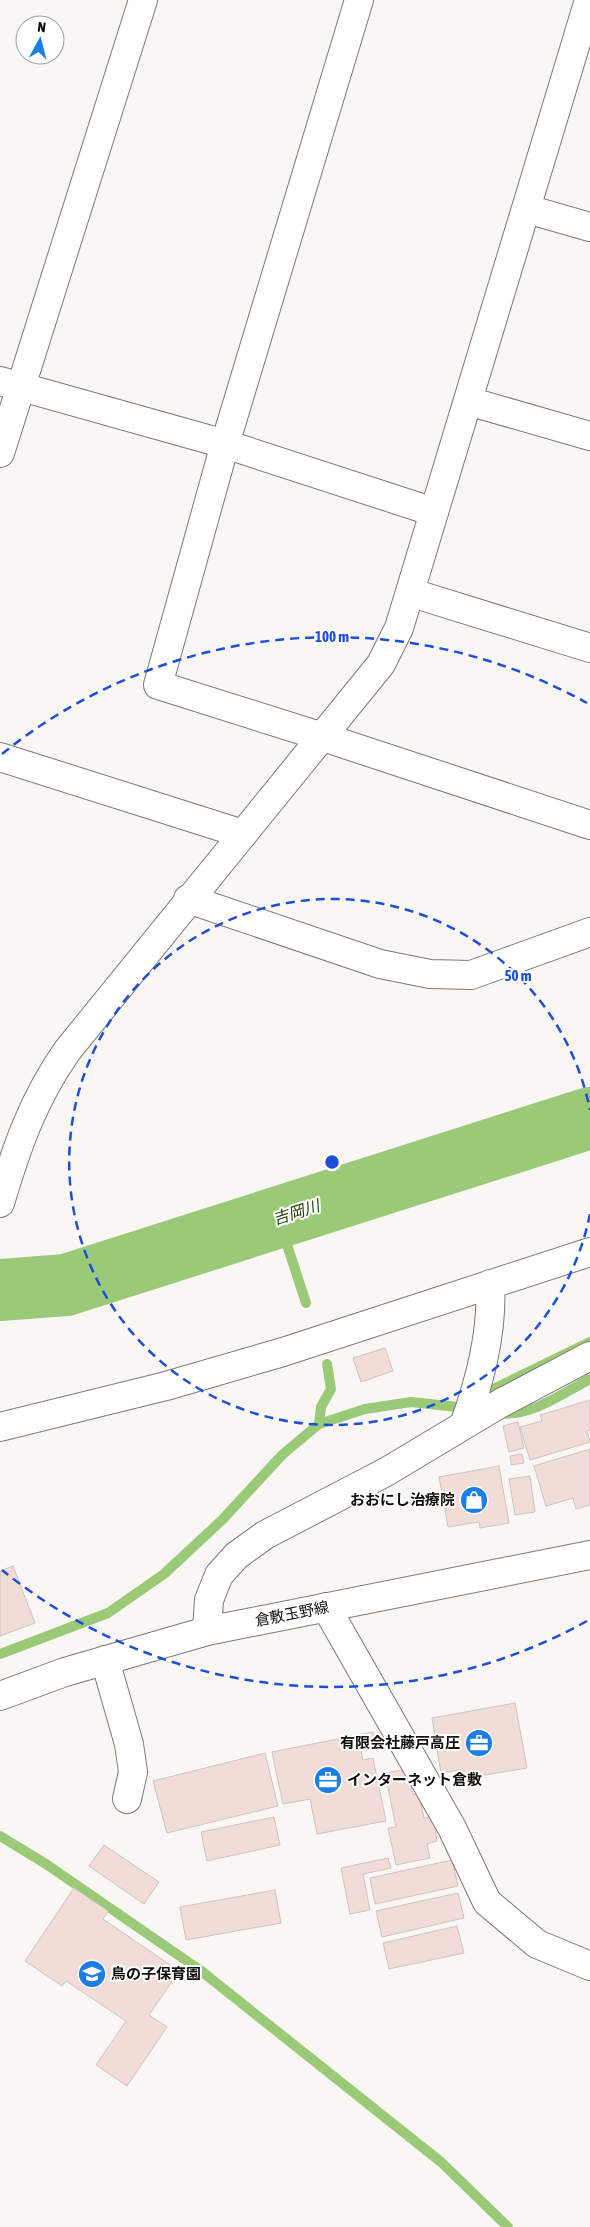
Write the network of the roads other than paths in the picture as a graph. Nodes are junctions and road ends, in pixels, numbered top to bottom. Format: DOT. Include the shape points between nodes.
graph roads {
  1 [pos="143,0"];
  2 [pos="359,0"];
  3 [pos="589,0"];
  4 [pos="527,209"];
  5 [pos="590,228"];
  6 [pos="11,384"];
  7 [pos="468,401"];
  8 [pos="590,436"];
  9 [pos="225,444"];
  10 [pos="0,453"];
  11 [pos="434,512"];
  12 [pos="412,593"];
  13 [pos="590,648"];
  14 [pos="322,737"];
  15 [pos="0,757"];
  16 [pos="590,825"];
  17 [pos="243,834"];
  18 [pos="188,899"];
  19 [pos="590,932"];
  20 [pos="9,1147"];
  21 [pos="0,1203"];
  22 [pos="590,1252"];
  23 [pos="490,1284"];
  24 [pos="590,1356"];
  25 [pos="478,1415"];
  26 [pos="0,1427"];
  27 [pos="590,1555"];
  28 [pos="326,1607"];
  29 [pos="207,1631"];
  30 [pos="105,1660"];
  31 [pos="0,1696"];
  32 [pos="126,1799"];
  33 [pos="590,1966"];
  1 -- 6 [label="street"];
  2 -- 9 [label="street"];
  3 -- 4 [label="street"];
  4 -- 5 [label="street"];
  4 -- 7 [label="street"];
  6 -- 9 [label="street"];
  6 -- 10 [label="street"];
  7 -- 8 [label="street"];
  7 -- 11 [label="street"];
  9 -- 11 [label="street"];
  9 -- 14 [label="street" via="158,686"];
  11 -- 12 [label="street"];
  12 -- 13 [label="street"];
  12 -- 14 [label="street" via="400,628 381,664"];
  14 -- 16 [label="street"];
  14 -- 17 [label="street"];
  15 -- 17 [label="street"];
  17 -- 18 [label="street"];
  18 -- 19 [label="street" via="380,964 430,974 471,975"];
  18 -- 20 [label="street" via="66,1050"];
  20 -- 21 [label="street"];
  22 -- 23 [label="street"];
  23 -- 25 [label="street" via="492,1312 476,1388"];
  23 -- 26 [label="street" via="166,1386"];
  24 -- 25 [label="street"];
  25 -- 29 [label="street" via="386,1472 265,1534 236,1556 219,1575 209,1600"];
  27 -- 28 [label="street, 倉敷玉野線"];
  28 -- 29 [label="street, 倉敷玉野線"];
  28 -- 33 [label="street" via="452,1828 487,1902 537,1944"];
  29 -- 30 [label="street, 倉敷玉野線"];
  30 -- 31 [label="street, 倉敷玉野線"];
  30 -- 32 [label="street" via="133,1772"];
}
